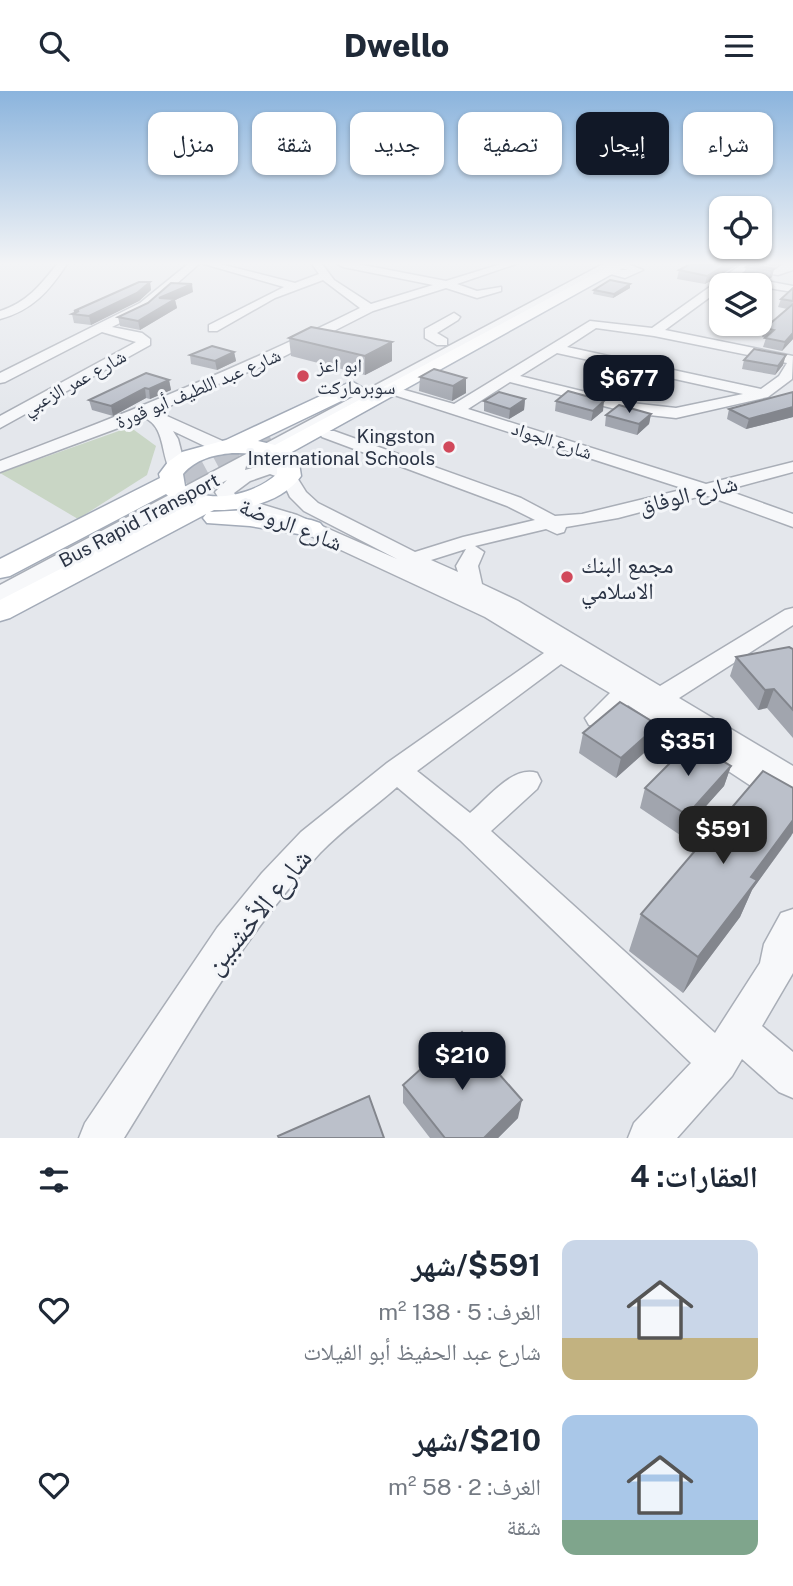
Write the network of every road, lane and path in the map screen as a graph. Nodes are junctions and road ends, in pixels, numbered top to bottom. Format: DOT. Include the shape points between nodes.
graph roads {
  1 [pos="132,313"];
  2 [pos="242,313"];
  3 [pos="359,313"];
  4 [pos="481,313"];
  5 [pos="522,313"];
  6 [pos="533,313"];
  7 [pos="680,313"];
  8 [pos="462,322"];
  9 [pos="213,328"];
  10 [pos="103,329"];
  11 [pos="654,332"];
  12 [pos="490,338"];
  13 [pos="554,348"];
  14 [pos="625,352"];
  15 [pos="244,355"];
  16 [pos="268,359"];
  17 [pos="611,362"];
  18 [pos="793,363"];
  19 [pos="507,377"];
  20 [pos="0,379"];
  21 [pos="396,391"];
  22 [pos="762,394"];
  23 [pos="457,409"];
  24 [pos="152,416"];
  25 [pos="0,423"];
  26 [pos="328,434"];
  27 [pos="198,436"];
  28 [pos="271,443"];
  29 [pos="226,447"];
  30 [pos="0,467"];
  31 [pos="793,467"];
  32 [pos="289,474"];
  33 [pos="707,490"];
  34 [pos="178,493"];
  35 [pos="236,502"];
  36 [pos="793,521"];
  37 [pos="555,526"];
  38 [pos="311,528"];
  39 [pos="474,552"];
  40 [pos="103,558"];
  41 [pos="410,566"];
  42 [pos="0,570"];
  43 [pos="0,581"];
  44 [pos="472,587"];
  45 [pos="0,592"];
  46 [pos="0,602"];
  47 [pos="0,612"];
  48 [pos="793,615"];
  49 [pos="561,652"];
  50 [pos="627,692"];
  51 [pos="660,697"];
  52 [pos="598,718"];
  53 [pos="397,771"];
  54 [pos="793,780"];
  55 [pos="527,781"];
  56 [pos="793,799"];
  57 [pos="471,831"];
  58 [pos="793,924"];
  59 [pos="785,964"];
  60 [pos="738,1030"];
  61 [pos="718,1062"];
  62 [pos="793,1078"];
  63 [pos="100,1138"];
  64 [pos="649,1138"];
  1 -- 10 [label="street"];
  2 -- 9 [label="street"];
  3 -- 16 [label="street, شارع عبد اللطيف أبو قورة"];
  4 -- 8 [label="main road"];
  5 -- 28 [label="street, Bus Rapid Transport"];
  6 -- 12 [label="main road"];
  7 -- 11 [label="street"];
  8 -- 28 [label="main road" via="442,342"];
  8 -- 28 [label="main road" via="434,351"];
  10 -- 20 [label="street"];
  10 -- 25 [label="street, شارع عمر الزعبي" via="138,336 145,342"];
  11 -- 13 [label="street" via="594,324"];
  11 -- 18 [label="street"];
  12 -- 21 [label="main road"];
  12 -- 28 [label="main road"];
  13 -- 17 [label="street"];
  13 -- 19 [label="street"];
  14 -- 17 [label="street"];
  15 -- 16 [label="street"];
  16 -- 24 [label="street, شارع عبد اللطيف أبو قورة" via="193,390"];
  17 -- 22 [label="street"];
  18 -- 22 [label="street" via="785,379"];
  19 -- 22 [label="street" via="668,413"];
  19 -- 23 [label="street"];
  21 -- 23 [label="street, شارع الجواد"];
  21 -- 26 [label="main road"];
  23 -- 33 [label="street, شارع الجواد"];
  24 -- 27 [label="street"];
  24 -- 30 [label="street, شارع عبد اللطيف أبو قورة"];
  24 -- 34 [label="street" via="170,439"];
  26 -- 32 [label="main road"];
  26 -- 37 [label="street" via="514,502"];
  27 -- 28 [label="main road"];
  27 -- 29 [label="street"];
  28 -- 29 [label="main road"];
  28 -- 32 [label="main road" via="285,459"];
  28 -- 34 [label="street, Bus Rapid Transport"];
  29 -- 34 [label="main road" via="196,454"];
  31 -- 33 [label="street, شارع الوفاق"];
  32 -- 35 [label="main road" via="268,493"];
  32 -- 41 [label="street, شارع الروضة" via="294,490 310,507"];
  33 -- 36 [label="street, شارع الجواد"];
  33 -- 37 [label="street, شارع الوفاق"];
  34 -- 35 [label="main road"];
  34 -- 40 [label="main road"];
  34 -- 42 [label="main road"];
  34 -- 43 [label="main road"];
  34 -- 45 [label="street, Bus Rapid Transport"];
  34 -- 46 [label="main road"];
  35 -- 38 [label="street, شارع الروضة"];
  37 -- 39 [label="street, شارع الوفاق"];
  37 -- 41 [label="street, شارع الوفاق"];
  38 -- 40 [label="main road" via="224,517"];
  38 -- 41 [label="street, شارع الروضة"];
  39 -- 41 [label="street, شارع الوفاق"];
  39 -- 44 [label="street" via="467,566"];
  40 -- 47 [label="main road"];
  41 -- 44 [label="street, شارع الروضة"];
  41 -- 49 [label="street, شارع الروضة"];
  44 -- 51 [label="street, شارع الروضة"];
  48 -- 51 [label="street" via="764,644"];
  49 -- 50 [label="street, شارع الروضة"];
  49 -- 53 [label="street, شارع الأخشبين"];
  50 -- 52 [label="street"];
  50 -- 56 [label="street, شارع الروضة"];
  51 -- 54 [label="street, شارع الروضة"];
  53 -- 57 [label="street"];
  53 -- 63 [label="street, شارع الأخشبين" via="312,841 273,883 229,939"];
  55 -- 57 [label="street"];
  57 -- 61 [label="street"];
  58 -- 59 [label="street" via="781,944"];
  59 -- 60 [label="street"];
  60 -- 61 [label="street"];
  60 -- 62 [label="street"];
  61 -- 64 [label="street"];
}
